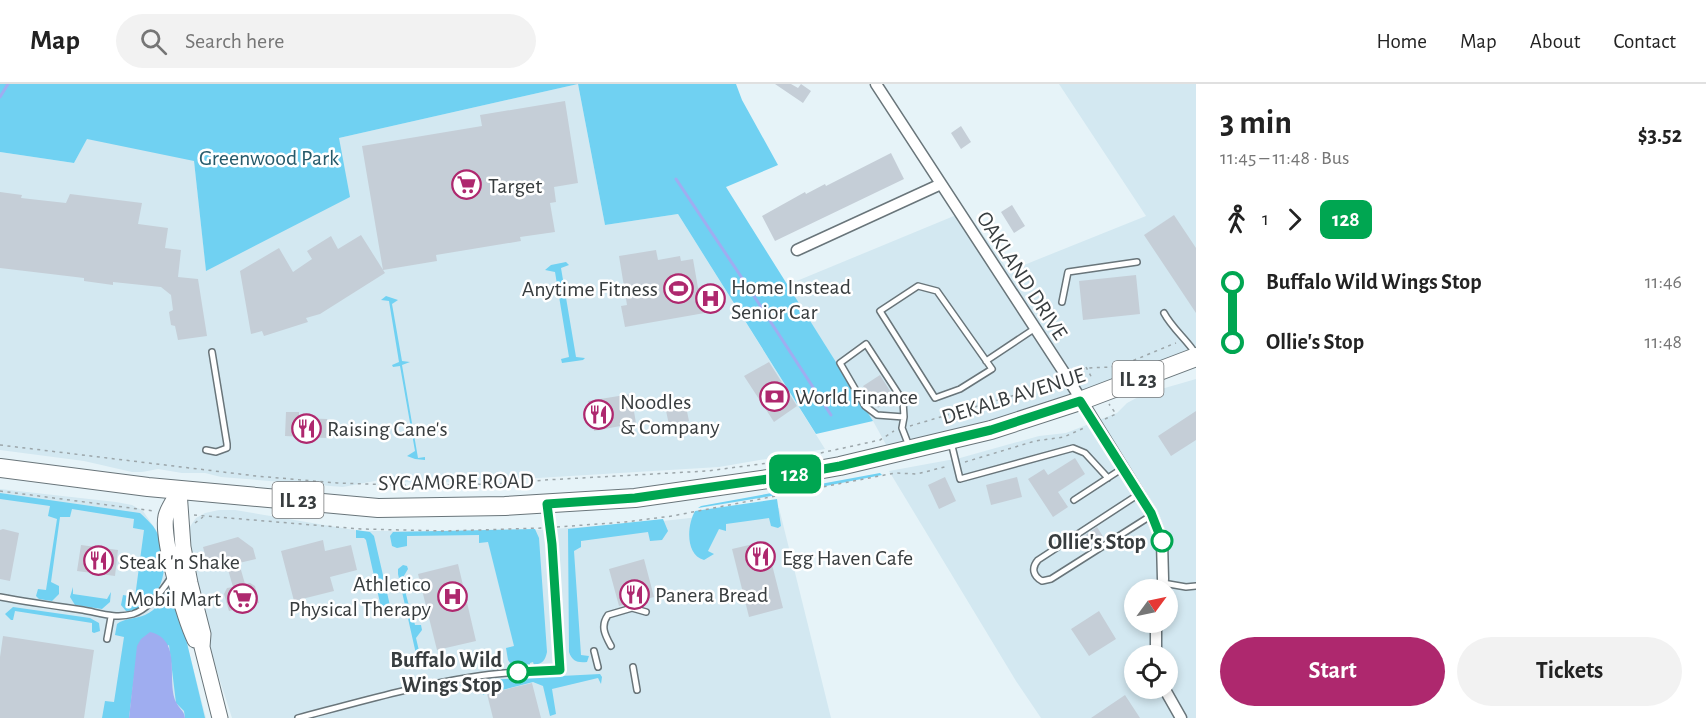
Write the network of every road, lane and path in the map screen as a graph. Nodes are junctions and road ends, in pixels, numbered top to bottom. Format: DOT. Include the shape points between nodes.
graph roads {
  1 [pos="876,84"];
  2 [pos="941,184"];
  3 [pos="797,250"];
  4 [pos="1137,262"];
  5 [pos="1062,302"];
  6 [pos="1164,313"];
  7 [pos="1034,329"];
  8 [pos="1185,339"];
  9 [pos="212,352"];
  10 [pos="1196,356"];
  11 [pos="986,361"];
  12 [pos="1067,377"];
  13 [pos="1080,401"];
  14 [pos="904,417"];
  15 [pos="902,428"];
  16 [pos="950,441"];
  17 [pos="0,444"];
  18 [pos="206,450"];
  19 [pos="911,450"];
  20 [pos="5,467"];
  21 [pos="1123,468"];
  22 [pos="1108,478"];
  23 [pos="179,491"];
  24 [pos="1139,494"];
  25 [pos="1074,500"];
  26 [pos="547,504"];
  27 [pos="1152,515"];
  28 [pos="174,572"];
  29 [pos="1162,579"];
  30 [pos="1196,586"];
  31 [pos="1178,587"];
  32 [pos="0,597"];
  33 [pos="646,612"];
  34 [pos="111,617"];
  35 [pos="107,639"];
  36 [pos="611,646"];
  37 [pos="201,647"];
  38 [pos="594,651"];
  39 [pos="598,667"];
  40 [pos="633,667"];
  41 [pos="638,690"];
  42 [pos="1170,699"];
  43 [pos="220,718"];
  44 [pos="298,718"];
  45 [pos="1181,718"];
  1 -- 2 [label="street, OAKLAND DRIVE"];
  2 -- 3 [label="street"];
  2 -- 7 [label="street, OAKLAND DRIVE"];
  4 -- 5 [label="lane" via="1068,272"];
  6 -- 8 [label="lane"];
  7 -- 11 [label="lane"];
  7 -- 12 [label="street, OAKLAND DRIVE"];
  8 -- 10 [label="lane"];
  8 -- 12 [label="path" via="1121,365 1086,367"];
  9 -- 18 [label="lane" via="227,448"];
  10 -- 13 [label="main road, DEKALB AVENUE / IL 23"];
  11 -- 11 [label="lane" via="992,369 960,389 935,398 880,311 918,286 937,291"];
  12 -- 13 [label="street, OAKLAND DRIVE"];
  12 -- 15 [label="path"];
  13 -- 16 [label="main road, DEKALB AVENUE / IL 23"];
  13 -- 21 [label="street, OAKLAND DRIVE"];
  14 -- 14 [label="lane" via="903,401 866,344 840,363 865,406 877,416"];
  14 -- 15 [label="lane"];
  15 -- 17 [label="path" via="880,440 720,470 428,486 256,476"];
  15 -- 19 [label="lane"];
  16 -- 19 [label="main road, DEKALB AVENUE / IL 23"];
  16 -- 22 [label="lane" via="960,479 1073,448 1085,453"];
  19 -- 26 [label="main road, SYCAMORE ROAD / IL 23" via="692,490"];
  20 -- 23 [label="main road, SYCAMORE ROAD / IL 23"];
  21 -- 22 [label="lane"];
  21 -- 24 [label="street, OAKLAND DRIVE"];
  22 -- 25 [label="lane"];
  23 -- 26 [label="main road, SYCAMORE ROAD / IL 23" via="378,508"];
  23 -- 28 [label="main road" via="166,517"];
  23 -- 37 [label="main road" via="183,547 203,634"];
  24 -- 27 [label="street, OAKLAND DRIVE"];
  24 -- 27 [label="lane" via="1041,557 1034,566 1035,575 1042,581 1051,579"];
  26 -- 44 [label="lane" via="560,670 471,677"];
  27 -- 29 [label="street, OAKLAND DRIVE" via="1162,542"];
  28 -- 34 [label="lane" via="141,611"];
  28 -- 37 [label="main road" via="194,638"];
  30 -- 31 [label="lane"];
  32 -- 34 [label="lane"];
  33 -- 36 [label="lane" via="632,608 608,615 603,627"];
  34 -- 35 [label="lane"];
  37 -- 43 [label="main road"];
  38 -- 39 [label="lane"];
  40 -- 41 [label="lane"];
  42 -- 45 [label="street"];
}
